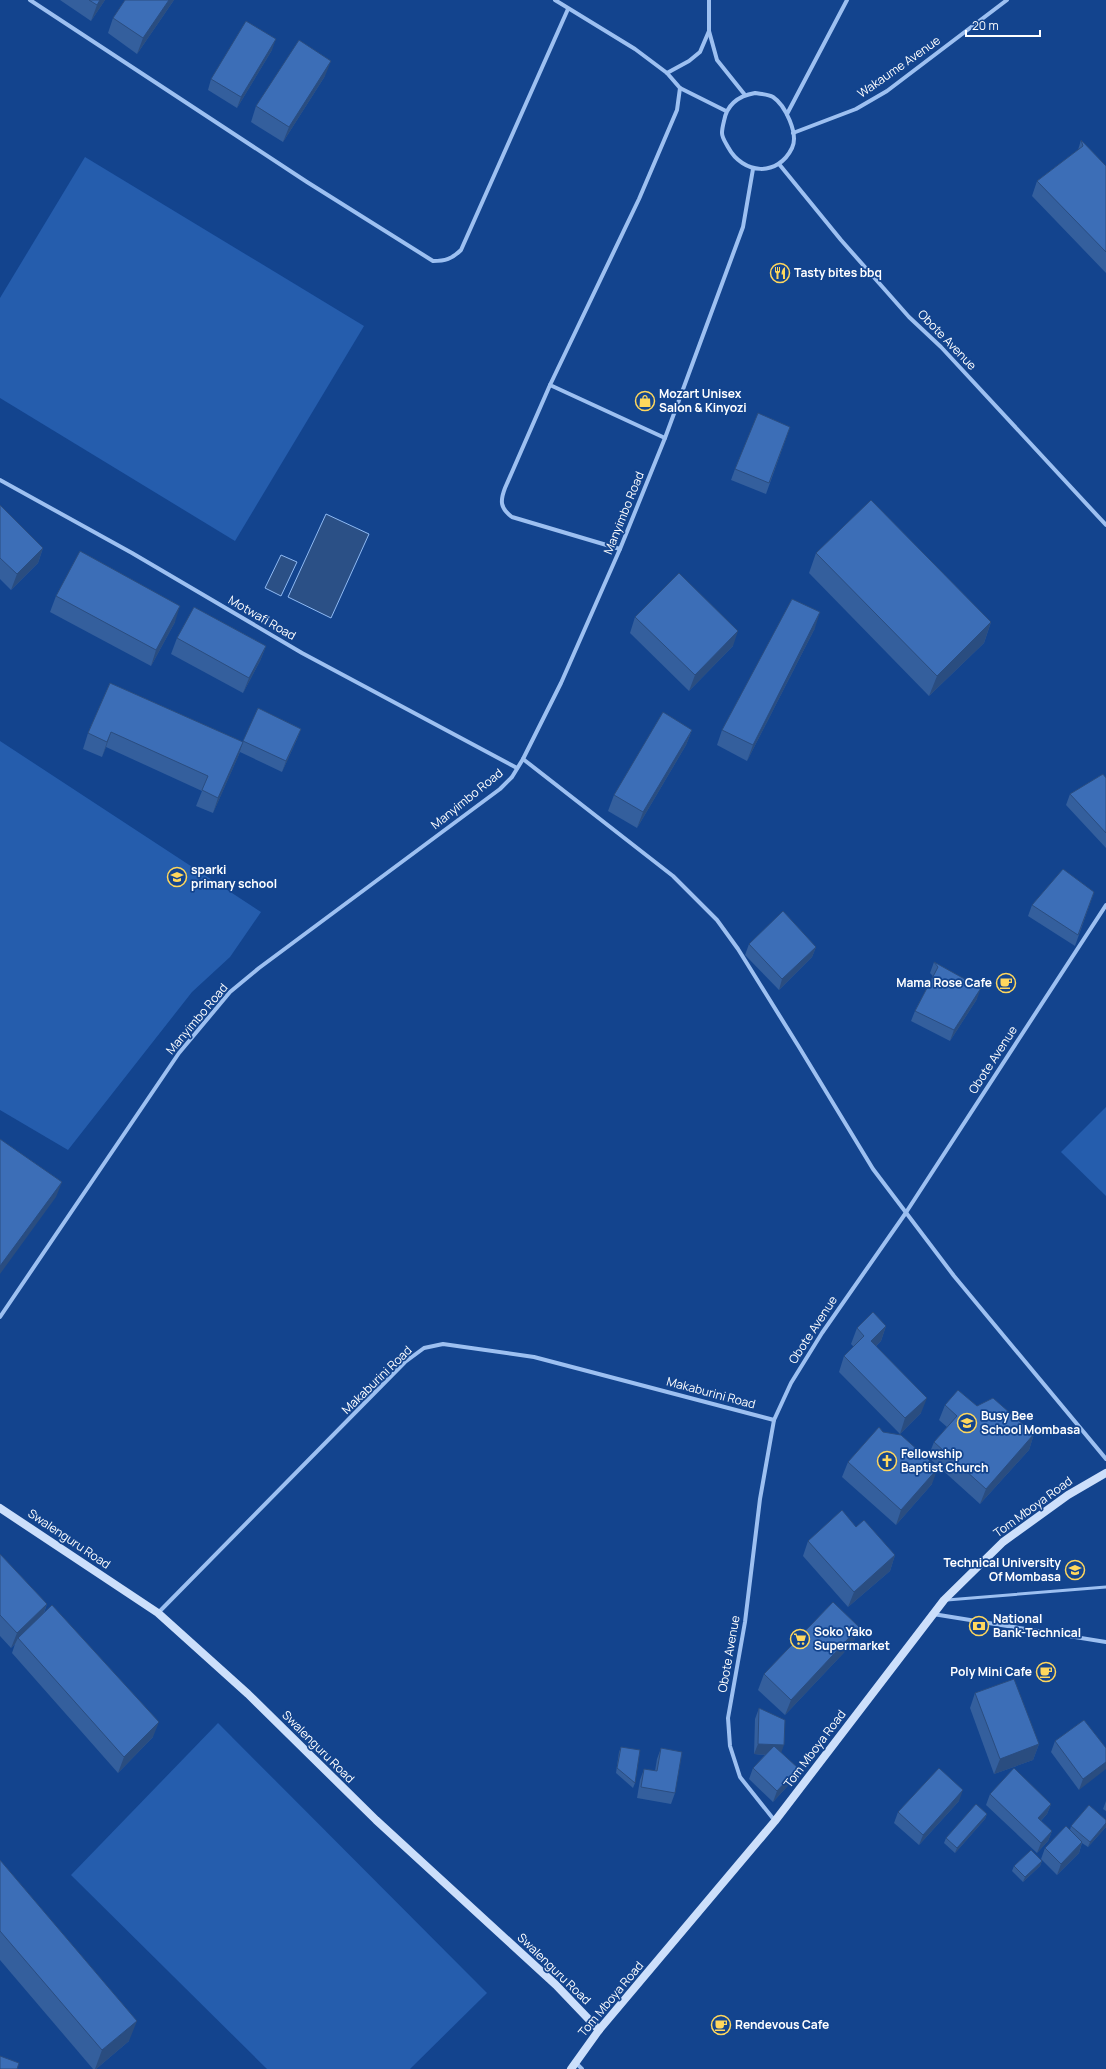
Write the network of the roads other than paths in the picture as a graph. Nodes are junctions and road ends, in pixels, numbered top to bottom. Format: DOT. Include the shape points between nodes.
graph roads {
  1 [pos="30,0"];
  2 [pos="555,0"];
  3 [pos="709,0"];
  4 [pos="847,0"];
  5 [pos="1007,0"];
  6 [pos="568,9"];
  7 [pos="709,31"];
  8 [pos="667,73"];
  9 [pos="680,88"];
  10 [pos="745,95"];
  11 [pos="726,111"];
  12 [pos="787,114"];
  13 [pos="793,133"];
  14 [pos="779,164"];
  15 [pos="753,169"];
  16 [pos="550,385"];
  17 [pos="665,438"];
  18 [pos="0,480"];
  19 [pos="1106,525"];
  20 [pos="620,548"];
  21 [pos="523,759"];
  22 [pos="517,768"];
  23 [pos="1106,905"];
  24 [pos="905,1214"];
  25 [pos="0,1317"];
  26 [pos="774,1420"];
  27 [pos="1106,1459"];
  28 [pos="1106,1473"];
  29 [pos="0,1508"];
  30 [pos="1106,1587"];
  31 [pos="944,1600"];
  32 [pos="158,1613"];
  33 [pos="933,1614"];
  34 [pos="1106,1642"];
  35 [pos="775,1821"];
  36 [pos="599,2030"];
  37 [pos="573,2066"];
  38 [pos="582,2069"];
  1 -- 6 [label="street" via="307,182 433,261 454,257 461,250"];
  2 -- 6 [label="street"];
  3 -- 7 [label="street"];
  4 -- 12 [label="street"];
  5 -- 13 [label="street, Wakaume Avenue" via="887,91 856,109"];
  6 -- 8 [label="street" via="635,48"];
  7 -- 8 [label="street" via="700,52"];
  7 -- 10 [label="street" via="717,60"];
  8 -- 9 [label="street"];
  9 -- 11 [label="street"];
  9 -- 16 [label="street" via="677,110 639,199"];
  10 -- 11 [label="street"];
  10 -- 12 [label="street" via="755,93 772,96"];
  11 -- 15 [label="street" via="722,134 733,155 742,164"];
  12 -- 13 [label="street"];
  13 -- 14 [label="street" via="794,145 788,156"];
  14 -- 15 [label="street" via="766,170"];
  14 -- 19 [label="street, Obote Avenue" via="909,317 941,347"];
  15 -- 17 [label="street, Manyimbo Road" via="743,228"];
  16 -- 17 [label="street"];
  16 -- 20 [label="street" via="505,488 501,506 504,512 512,517"];
  17 -- 20 [label="street, Manyimbo Road"];
  18 -- 22 [label="street, Motwafi Road" via="132,553 302,653"];
  20 -- 21 [label="street, Manyimbo Road" via="561,683"];
  21 -- 22 [label="street, Manyimbo Road"];
  21 -- 24 [label="street" via="673,876 717,920 738,949 873,1169"];
  22 -- 25 [label="street, Manyimbo Road" via="500,789 230,992 179,1053"];
  23 -- 24 [label="street, Obote Avenue"];
  24 -- 26 [label="street, Obote Avenue" via="822,1333 791,1383"];
  24 -- 27 [label="street"];
  26 -- 32 [label="street, Makaburini Road" via="534,1357 443,1344 424,1348 405,1362"];
  26 -- 35 [label="street, Obote Avenue" via="760,1499 745,1622 728,1718 730,1746 740,1776"];
  28 -- 31 [label="main road, Tom Mboya Road" via="1068,1496 1003,1542"];
  29 -- 32 [label="main road, Swalenguru Road"];
  30 -- 31 [label="lane"];
  31 -- 33 [label="main road, Tom Mboya Road"];
  32 -- 36 [label="main road, Swalenguru Road" via="248,1694 376,1820 556,1985"];
  33 -- 34 [label="street"];
  33 -- 35 [label="main road, Tom Mboya Road"];
  35 -- 36 [label="main road, Tom Mboya Road"];
  36 -- 37 [label="main road, Tom Mboya Road"];
  37 -- 38 [label="street"];
}
